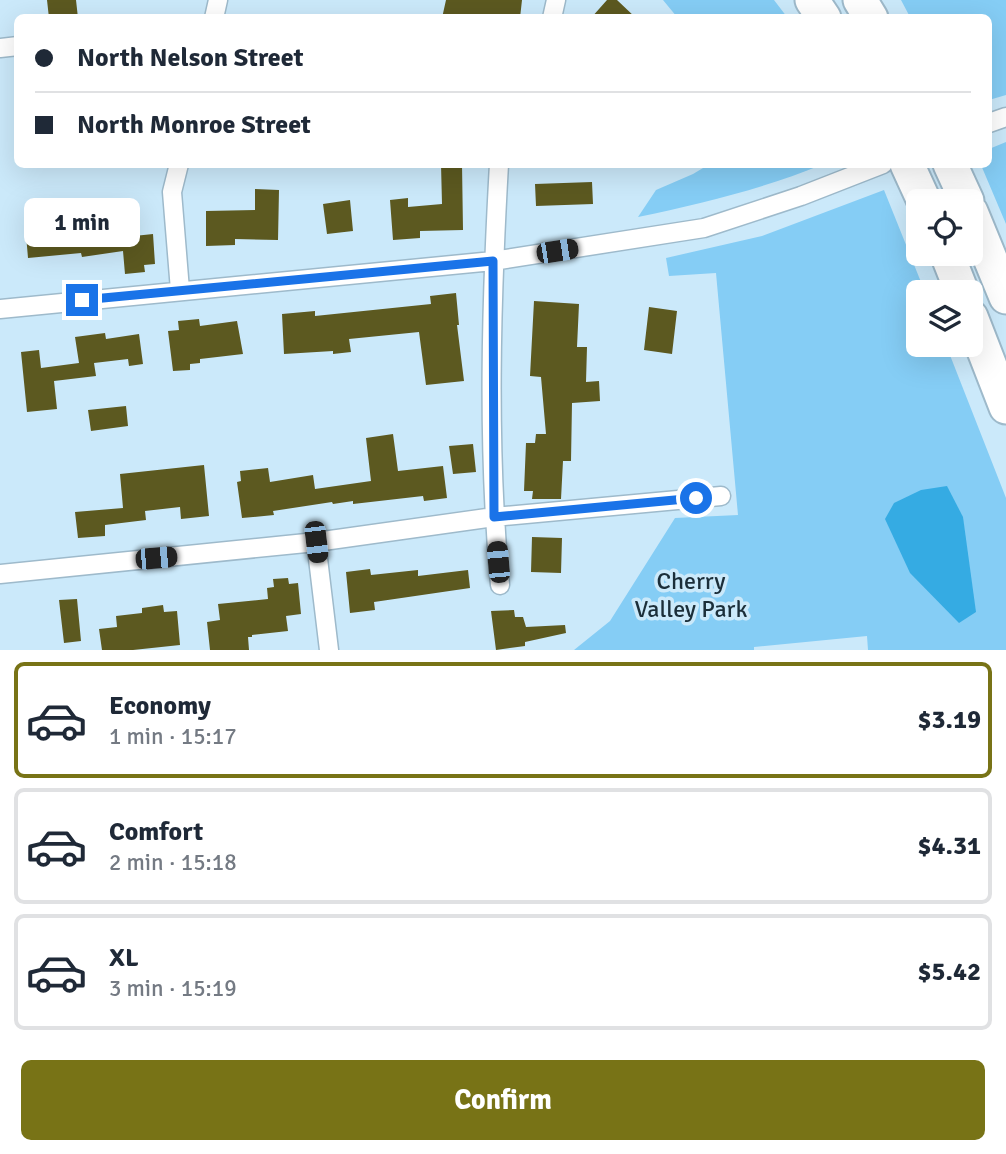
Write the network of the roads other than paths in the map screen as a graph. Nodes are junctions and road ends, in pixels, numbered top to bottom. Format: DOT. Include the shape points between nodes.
graph roads {
  1 [pos="177,168"];
  2 [pos="499,168"];
  3 [pos="873,168"];
  4 [pos="909,168"];
  5 [pos="952,168"];
  6 [pos="918,189"];
  7 [pos="961,189"];
  8 [pos="983,241"];
  9 [pos="493,261"];
  10 [pos="180,290"];
  11 [pos="1006,297"];
  12 [pos="0,309"];
  13 [pos="983,348"];
  14 [pos="1006,407"];
  15 [pos="721,496"];
  16 [pos="494,517"];
  17 [pos="316,542"];
  18 [pos="0,574"];
  19 [pos="500,585"];
  20 [pos="329,650"];
  1 -- 10 [label="street" via="172,192"];
  2 -- 9 [label="street"];
  3 -- 9 [label="street" via="704,228"];
  4 -- 6 [label="highway"];
  5 -- 7 [label="highway"];
  8 -- 11 [label="highway"];
  9 -- 10 [label="street"];
  9 -- 16 [label="street"];
  10 -- 12 [label="street"];
  13 -- 14 [label="highway"];
  15 -- 16 [label="street"];
  16 -- 17 [label="street"];
  16 -- 19 [label="street"];
  17 -- 18 [label="street"];
  17 -- 20 [label="street"];
}
